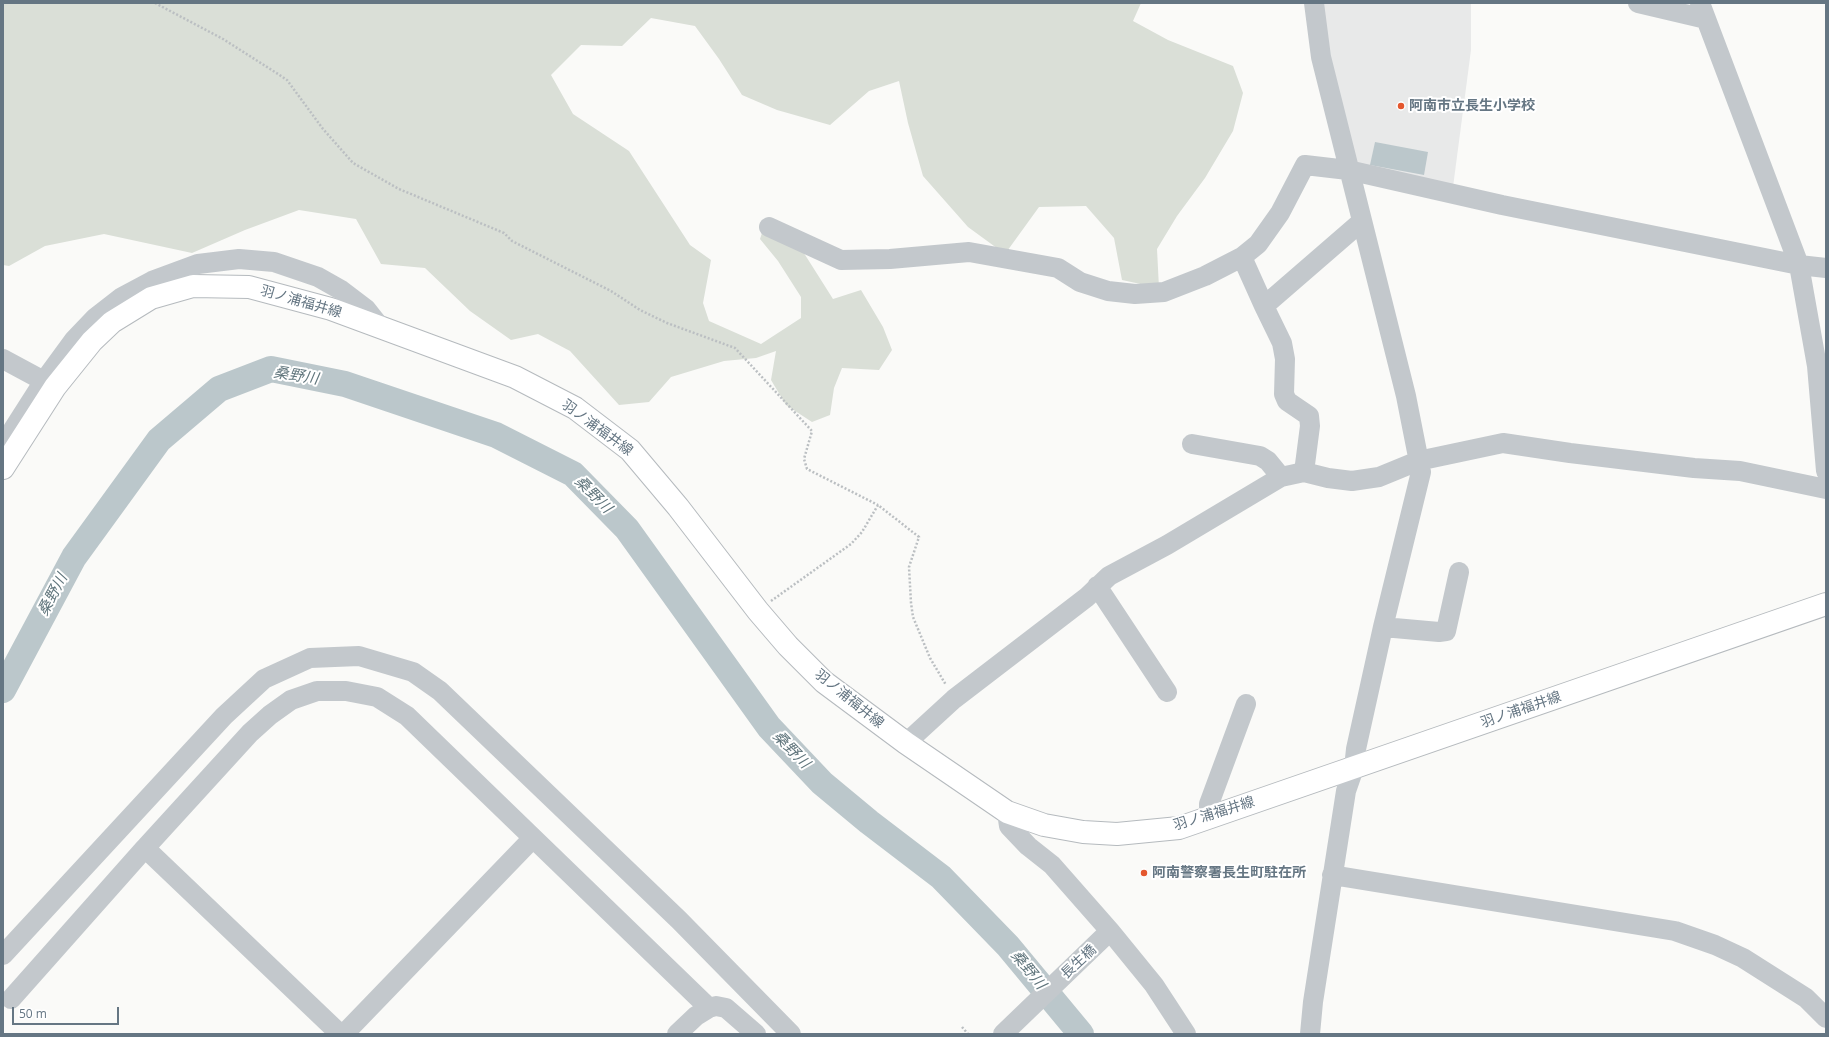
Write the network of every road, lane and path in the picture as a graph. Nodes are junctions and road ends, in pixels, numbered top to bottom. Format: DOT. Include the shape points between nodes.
graph roads {
  1 [pos="155,3"];
  2 [pos="1314,3"];
  3 [pos="1638,3"];
  4 [pos="1703,11"];
  5 [pos="1348,170"];
  6 [pos="1361,222"];
  7 [pos="769,227"];
  8 [pos="1242,256"];
  9 [pos="1799,265"];
  10 [pos="1826,268"];
  11 [pos="1264,306"];
  12 [pos="381,328"];
  13 [pos="3,359"];
  14 [pos="49,384"];
  15 [pos="1192,444"];
  16 [pos="3,445"];
  17 [pos="1418,461"];
  18 [pos="3,468"];
  19 [pos="1826,471"];
  20 [pos="1304,472"];
  21 [pos="1281,477"];
  22 [pos="1826,489"];
  23 [pos="878,505"];
  24 [pos="1460,572"];
  25 [pos="1097,586"];
  26 [pos="1826,604"];
  27 [pos="758,611"];
  28 [pos="1384,627"];
  29 [pos="1167,692"];
  30 [pos="954,699"];
  31 [pos="1246,704"];
  32 [pos="906,743"];
  33 [pos="1354,768"];
  34 [pos="1007,812"];
  35 [pos="1209,817"];
  36 [pos="533,838"];
  37 [pos="145,848"];
  38 [pos="1332,875"];
  39 [pos="1106,935"];
  40 [pos="3,955"];
  41 [pos="11,999"];
  42 [pos="709,1008"];
  43 [pos="1826,1018"];
  44 [pos="962,1027"];
  45 [pos="340,1034"];
  46 [pos="344,1034"];
  47 [pos="677,1034"];
  48 [pos="756,1034"];
  49 [pos="791,1034"];
  50 [pos="968,1034"];
  51 [pos="1002,1034"];
  52 [pos="1186,1034"];
  53 [pos="1310,1034"];
  1 -- 23 [label="path" via="223,40 287,80 353,164 399,189 504,233 512,241 611,291 640,310 667,323 736,348 812,431 804,459 807,469"];
  2 -- 5 [label="street" via="1321,57"];
  3 -- 4 [label="street"];
  4 -- 9 [label="street"];
  5 -- 6 [label="street"];
  5 -- 8 [label="street" via="1305,165 1272,225 1258,244"];
  5 -- 9 [label="street" via="1502,205"];
  6 -- 11 [label="street"];
  6 -- 17 [label="street" via="1406,396"];
  7 -- 8 [label="street" via="841,260 890,259 969,252 1058,268 1080,282 1108,291 1135,294 1164,292 1205,276"];
  8 -- 11 [label="street"];
  9 -- 10 [label="street"];
  9 -- 19 [label="street" via="1817,366"];
  11 -- 20 [label="street" via="1282,343 1285,360 1284,394 1287,401 1309,416"];
  12 -- 14 [label="main road, 羽ノ浦福井線" via="331,309 249,287 193,286 151,298 112,322"];
  12 -- 14 [label="street" via="366,309 318,277 274,262 239,259 198,264 152,281 122,297 95,318 74,340"];
  12 -- 27 [label="main road, 羽ノ浦福井線" via="515,377 575,408 630,450 678,507"];
  13 -- 14 [label="street"];
  14 -- 16 [label="street"];
  14 -- 18 [label="main road, 羽ノ浦福井線"];
  15 -- 21 [label="street" via="1260,456 1268,461"];
  17 -- 20 [label="street" via="1380,477 1352,482"];
  17 -- 22 [label="street" via="1503,443 1694,468 1740,471"];
  17 -- 28 [label="street" via="1421,472"];
  20 -- 21 [label="street"];
  21 -- 25 [label="street" via="1168,545 1109,576"];
  23 -- 27 [label="path" via="862,532 851,544"];
  23 -- 30 [label="path" via="919,538 909,567 914,617 930,658"];
  24 -- 28 [label="street" via="1446,631"];
  25 -- 29 [label="street"];
  25 -- 30 [label="street" via="1087,597"];
  26 -- 33 [label="main road, 羽ノ浦福井線"];
  27 -- 32 [label="main road, 羽ノ浦福井線" via="824,682"];
  28 -- 33 [label="street"];
  30 -- 32 [label="street"];
  31 -- 35 [label="street" via="1209,804"];
  32 -- 34 [label="main road, 羽ノ浦福井線"];
  33 -- 35 [label="main road, 羽ノ浦福井線"];
  33 -- 38 [label="street" via="1346,791"];
  34 -- 35 [label="main road, 羽ノ浦福井線" via="1044,824 1083,832 1117,834 1179,828"];
  34 -- 39 [label="street" via="1009,826 1028,846 1052,865"];
  36 -- 37 [label="street" via="407,716 377,697 346,691 317,691 291,700 250,733"];
  36 -- 42 [label="street"];
  36 -- 46 [label="street"];
  37 -- 41 [label="street"];
  37 -- 45 [label="street"];
  38 -- 43 [label="street" via="1675,931 1743,958 1806,998"];
  38 -- 53 [label="street" via="1312,1002"];
  39 -- 51 [label="street, 長生橋"];
  39 -- 52 [label="street" via="1154,985"];
  40 -- 49 [label="street" via="224,716 264,679 310,658 359,656 413,672 440,691 673,915"];
  42 -- 47 [label="street"];
  42 -- 48 [label="street" via="726,1008"];
  44 -- 50 [label="path"];
}
